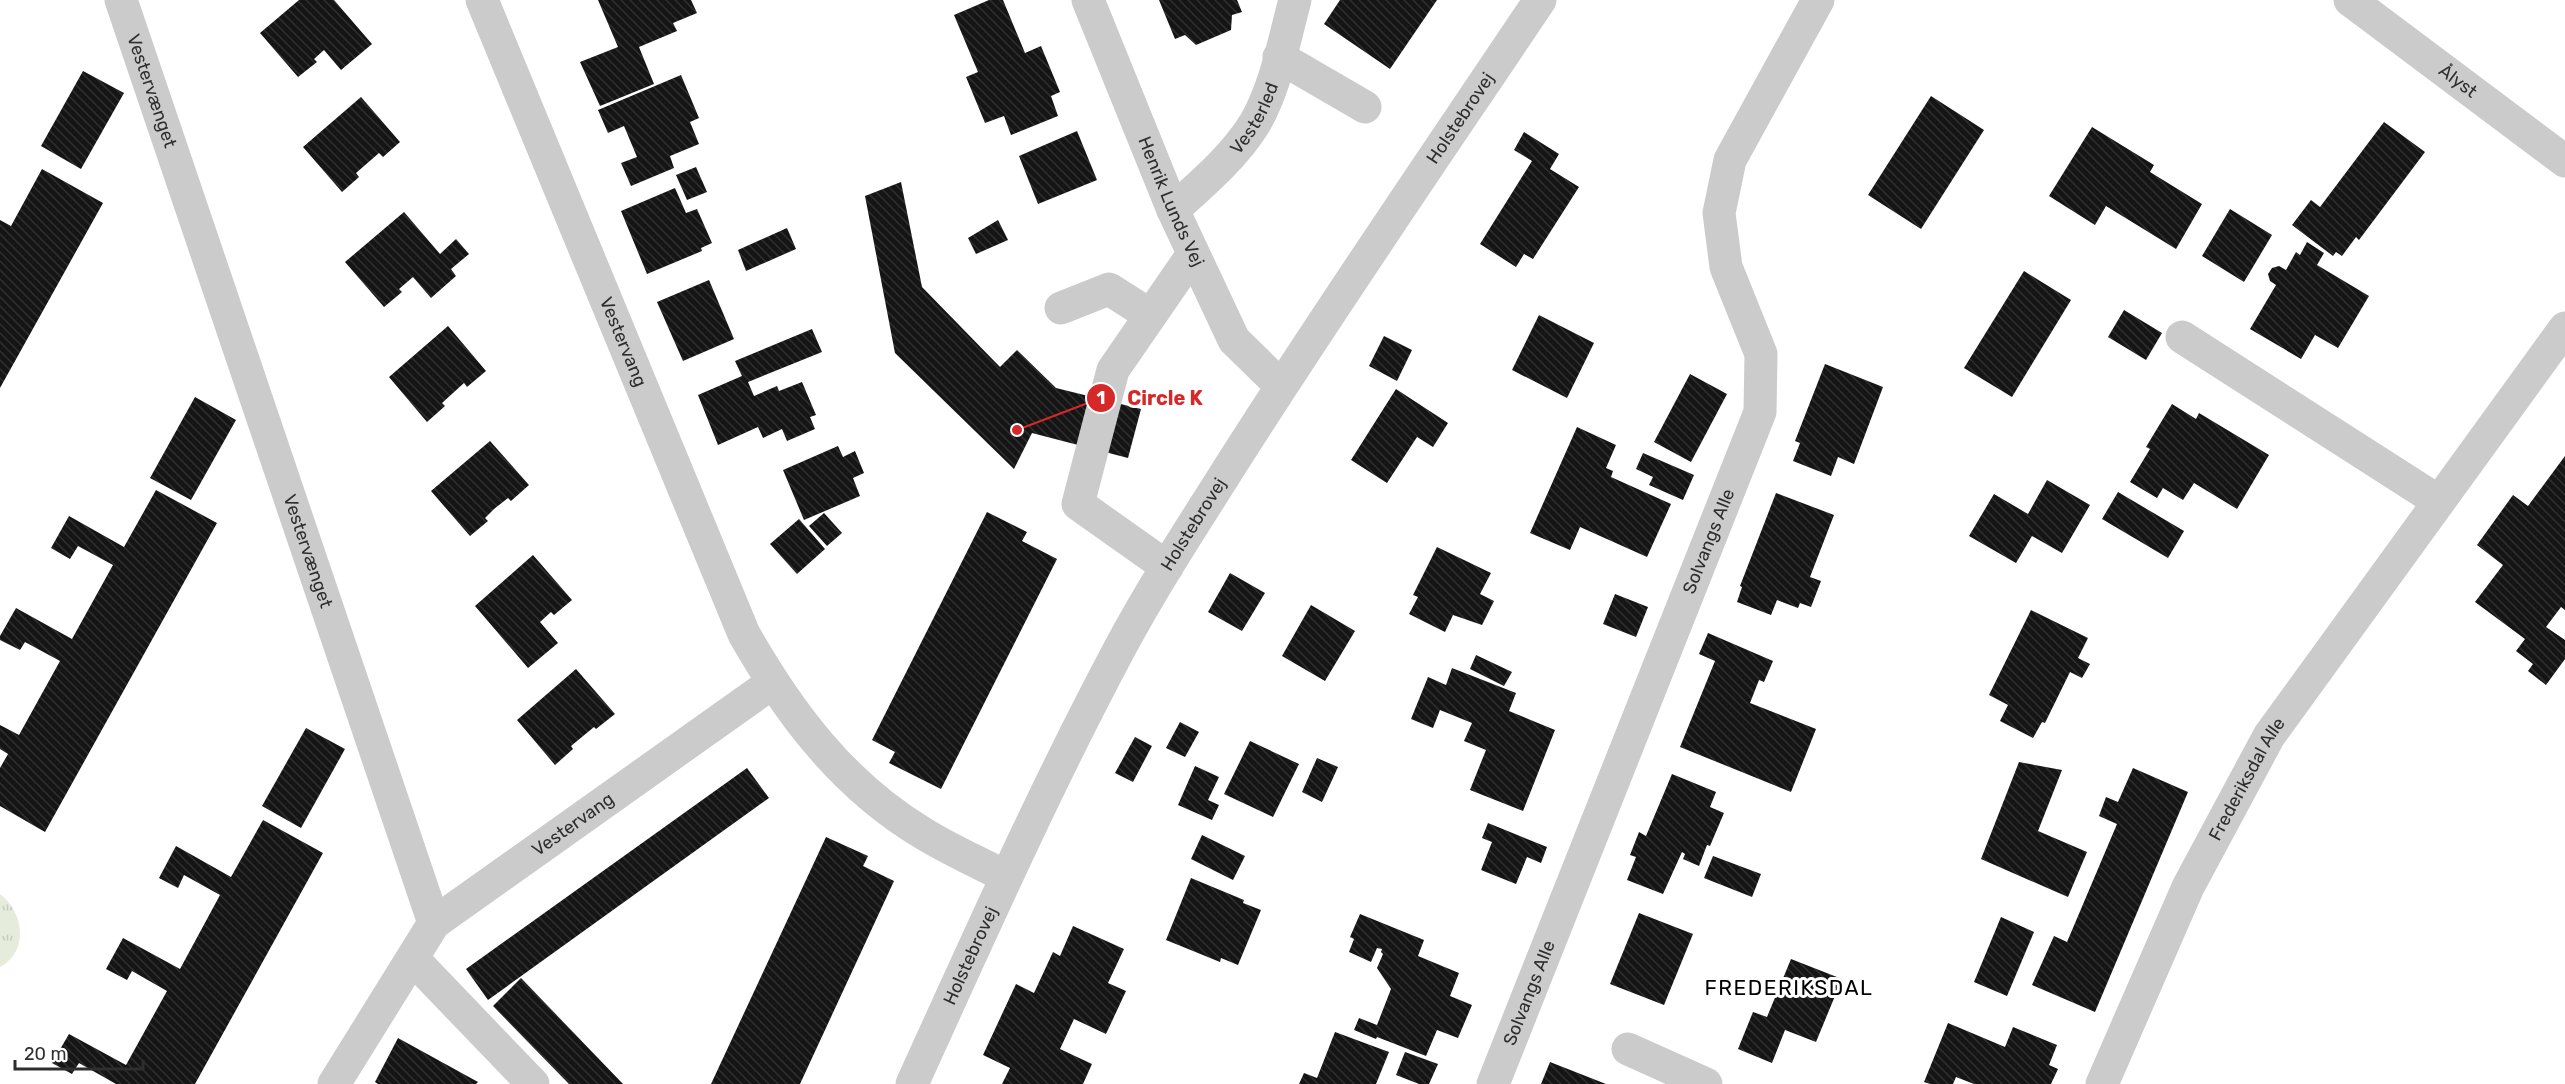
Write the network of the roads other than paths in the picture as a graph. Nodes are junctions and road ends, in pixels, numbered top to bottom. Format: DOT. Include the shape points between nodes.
graph roads {
  1 [pos="121,0"];
  2 [pos="482,0"];
  3 [pos="1088,0"];
  4 [pos="1295,0"];
  5 [pos="1540,0"];
  6 [pos="1818,0"];
  7 [pos="2350,0"];
  8 [pos="1279,57"];
  9 [pos="1365,107"];
  10 [pos="2565,161"];
  11 [pos="1173,210"];
  12 [pos="1193,254"];
  13 [pos="1061,308"];
  14 [pos="1150,315"];
  15 [pos="2565,328"];
  16 [pos="2182,337"];
  17 [pos="1281,386"];
  18 [pos="2438,501"];
  19 [pos="1167,567"];
  20 [pos="772,683"];
  21 [pos="1006,877"];
  22 [pos="434,923"];
  23 [pos="413,959"];
  24 [pos="1628,1049"];
  25 [pos="334,1084"];
  26 [pos="534,1084"];
  27 [pos="912,1084"];
  28 [pos="1493,1084"];
  29 [pos="1706,1084"];
  30 [pos="2102,1084"];
  1 -- 22 [label="street, Vestervænget"];
  2 -- 20 [label="street, Vestervang" via="744,634"];
  3 -- 11 [label="street, Henrik Lunds Vej"];
  4 -- 8 [label="street, Vesterled"];
  5 -- 17 [label="street, Holstebrovej"];
  6 -- 28 [label="street, Solvangs Alle" via="1730,160 1719,213 1726,267 1761,354 1760,412"];
  7 -- 10 [label="street, Ålyst"];
  8 -- 9 [label="street"];
  8 -- 11 [label="street, Vesterled" via="1255,123 1222,164"];
  11 -- 12 [label="street, Henrik Lunds Vej"];
  12 -- 14 [label="street"];
  12 -- 17 [label="street, Henrik Lunds Vej" via="1234,340"];
  13 -- 14 [label="street" via="1109,289"];
  14 -- 19 [label="street" via="1113,370 1078,504"];
  15 -- 18 [label="street, Frederiksdal Alle"];
  16 -- 18 [label="street"];
  17 -- 19 [label="street, Holstebrovej"];
  18 -- 30 [label="street, Frederiksdal Alle" via="2269,736 2188,887"];
  19 -- 21 [label="street, Holstebrovej" via="1121,645"];
  20 -- 21 [label="street, Vestervang" via="825,752 877,802 922,833"];
  20 -- 22 [label="street, Vestervang"];
  21 -- 27 [label="street, Holstebrovej"];
  22 -- 23 [label="street"];
  23 -- 25 [label="street"];
  23 -- 26 [label="street"];
  24 -- 29 [label="street"];
}
